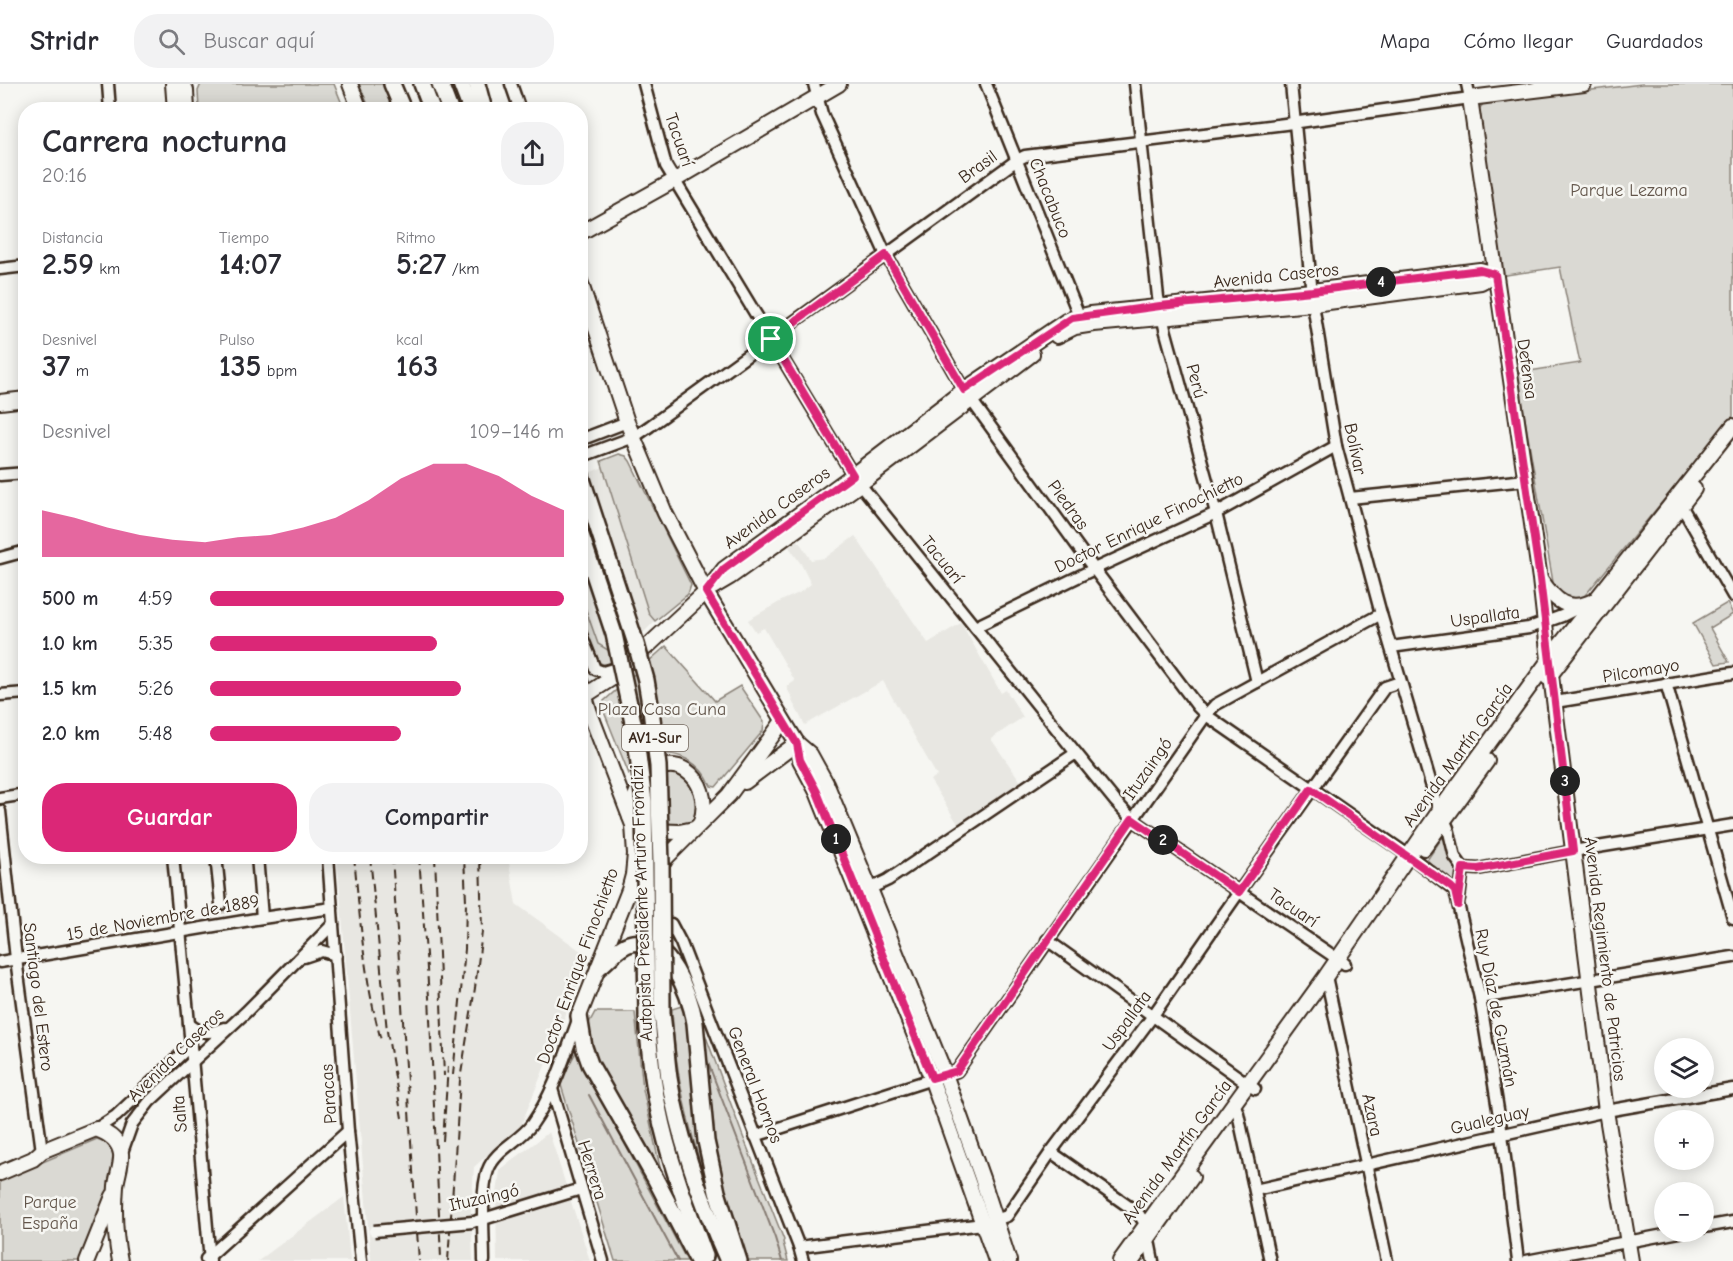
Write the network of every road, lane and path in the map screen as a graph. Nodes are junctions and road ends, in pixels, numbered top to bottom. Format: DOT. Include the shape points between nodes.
graph roads {
  1 [pos="108,84"];
  2 [pos="350,84"];
  3 [pos="391,84"];
  4 [pos="400,84"];
  5 [pos="461,84"];
  6 [pos="477,84"];
  7 [pos="511,84"];
  8 [pos="644,84"];
  9 [pos="839,84"];
  10 [pos="986,84"];
  11 [pos="1135,84"];
  12 [pos="1291,84"];
  13 [pos="1467,84"];
  14 [pos="1584,84"];
  15 [pos="182,86"];
  16 [pos="423,87"];
  17 [pos="442,87"];
  18 [pos="816,90"];
  19 [pos="1470,98"];
  20 [pos="109,102"];
  21 [pos="177,102"];
  22 [pos="185,102"];
  23 [pos="357,102"];
  24 [pos="394,102"];
  25 [pos="399,102"];
  26 [pos="407,102"];
  27 [pos="429,102"];
  28 [pos="447,102"];
  29 [pos="468,102"];
  30 [pos="482,102"];
  31 [pos="517,102"];
  32 [pos="1295,122"];
  33 [pos="1141,142"];
  34 [pos="1017,160"];
  35 [pos="675,180"];
  36 [pos="588,229"];
  37 [pos="886,255"];
  38 [pos="18,267"];
  39 [pos="0,269"];
  40 [pos="1495,274"];
  41 [pos="1312,298"];
  42 [pos="588,303"];
  43 [pos="1161,312"];
  44 [pos="1081,321"];
  45 [pos="771,339"];
  46 [pos="968,395"];
  47 [pos="18,400"];
  48 [pos="0,402"];
  49 [pos="627,422"];
  50 [pos="1733,426"];
  51 [pos="588,437"];
  52 [pos="634,437"];
  53 [pos="1733,441"];
  54 [pos="1336,446"];
  55 [pos="588,454"];
  56 [pos="18,474"];
  57 [pos="0,476"];
  58 [pos="857,480"];
  59 [pos="1526,480"];
  60 [pos="1353,494"];
  61 [pos="588,497"];
  62 [pos="1678,501"];
  63 [pos="1216,513"];
  64 [pos="18,553"];
  65 [pos="588,556"];
  66 [pos="0,558"];
  67 [pos="1094,569"];
  68 [pos="1540,579"];
  69 [pos="706,592"];
  70 [pos="1733,596"];
  71 [pos="1593,601"];
  72 [pos="1580,607"];
  73 [pos="1381,614"];
  74 [pos="1545,623"];
  75 [pos="975,627"];
  76 [pos="1391,647"];
  77 [pos="588,652"];
  78 [pos="623,666"];
  79 [pos="1550,667"];
  80 [pos="1733,673"];
  81 [pos="1257,682"];
  82 [pos="1401,682"];
  83 [pos="1666,683"];
  84 [pos="588,693"];
  85 [pos="18,694"];
  86 [pos="0,696"];
  87 [pos="1555,702"];
  88 [pos="588,706"];
  89 [pos="1206,715"];
  90 [pos="783,721"];
  91 [pos="797,744"];
  92 [pos="1076,753"];
  93 [pos="1311,789"];
  94 [pos="18,795"];
  95 [pos="729,795"];
  96 [pos="0,798"];
  97 [pos="0,811"];
  98 [pos="1442,815"];
  99 [pos="1132,819"];
  100 [pos="632,821"];
  101 [pos="1733,825"];
  102 [pos="698,826"];
  103 [pos="1707,829"];
  104 [pos="1573,851"];
  105 [pos="1411,858"];
  106 [pos="664,860"];
  107 [pos="173,864"];
  108 [pos="217,864"];
  109 [pos="258,864"];
  110 [pos="329,864"];
  111 [pos="1463,868"];
  112 [pos="864,892"];
  113 [pos="1239,892"];
  114 [pos="221,904"];
  115 [pos="1458,905"];
  116 [pos="332,908"];
  117 [pos="262,918"];
  118 [pos="1733,918"];
  119 [pos="333,924"];
  120 [pos="671,924"];
  121 [pos="180,933"];
  122 [pos="1047,940"];
  123 [pos="661,952"];
  124 [pos="336,955"];
  125 [pos="1733,957"];
  126 [pos="16,959"];
  127 [pos="1341,961"];
  128 [pos="0,962"];
  129 [pos="296,962"];
  130 [pos="598,967"];
  131 [pos="1327,981"];
  132 [pos="1590,981"];
  133 [pos="1480,998"];
  134 [pos="246,1012"];
  135 [pos="579,1016"];
  136 [pos="1152,1017"];
  137 [pos="189,1024"];
  138 [pos="191,1045"];
  139 [pos="192,1061"];
  140 [pos="938,1076"];
  141 [pos="1252,1087"];
  142 [pos="552,1089"];
  143 [pos="1733,1089"];
  144 [pos="1236,1108"];
  145 [pos="1606,1111"];
  146 [pos="96,1129"];
  147 [pos="348,1131"];
  148 [pos="1502,1134"];
  149 [pos="755,1136"];
  150 [pos="42,1151"];
  151 [pos="1052,1152"];
  152 [pos="121,1155"];
  153 [pos="0,1163"];
  154 [pos="1366,1166"];
  155 [pos="0,1173"];
  156 [pos="116,1188"];
  157 [pos="580,1189"];
  158 [pos="1255,1190"];
  159 [pos="478,1221"];
  160 [pos="990,1222"];
  161 [pos="1733,1222"];
  162 [pos="1714,1225"];
  163 [pos="1147,1232"];
  164 [pos="358,1233"];
  165 [pos="1654,1236"];
  166 [pos="1627,1241"];
  167 [pos="799,1247"];
  168 [pos="207,1259"];
  169 [pos="87,1261"];
  170 [pos="120,1261"];
  171 [pos="361,1261"];
  172 [pos="484,1261"];
  173 [pos="603,1261"];
  174 [pos="698,1261"];
  175 [pos="707,1261"];
  176 [pos="728,1261"];
  177 [pos="739,1261"];
  178 [pos="803,1261"];
  179 [pos="996,1261"];
  180 [pos="1009,1261"];
  181 [pos="1120,1261"];
  182 [pos="1132,1261"];
  183 [pos="1153,1261"];
  184 [pos="1270,1261"];
  185 [pos="1388,1261"];
  186 [pos="1518,1261"];
  187 [pos="1526,1261"];
  188 [pos="1631,1261"];
  1 -- 20 [label="street"];
  2 -- 23 [label="main road"];
  3 -- 24 [label="highway"];
  3 -- 25 [label="highway"];
  4 -- 26 [label="highway"];
  5 -- 29 [label="highway"];
  6 -- 30 [label="highway"];
  7 -- 31 [label="street"];
  8 -- 35 [label="street, Tacuarí" via="666,166"];
  9 -- 18 [label="main road"];
  10 -- 34 [label="street, Chacabuco"];
  11 -- 33 [label="street, Perú"];
  12 -- 32 [label="street, Bolívar"];
  13 -- 19 [label="street, Defensa"];
  14 -- 19 [label="main road"];
  15 -- 21 [label="main road"];
  15 -- 22 [label="main road"];
  16 -- 27 [label="highway"];
  17 -- 28 [label="highway"];
  18 -- 35 [label="main road"];
  18 -- 37 [label="street, Piedras" via="822,114"];
  19 -- 32 [label="street, Brasil"];
  19 -- 40 [label="main road, Defensa"];
  32 -- 33 [label="street, Brasil"];
  32 -- 41 [label="street, Bolívar"];
  33 -- 34 [label="street, Brasil"];
  33 -- 43 [label="street, Perú"];
  34 -- 37 [label="street, Brasil"];
  34 -- 44 [label="street, Chacabuco"];
  35 -- 36 [label="main road"];
  35 -- 45 [label="street, Tacuarí"];
  37 -- 45 [label="street, Brasil"];
  37 -- 46 [label="street, Piedras"];
  38 -- 39 [label="street"];
  40 -- 41 [label="main road, Avenida Caseros" via="1480,270"];
  40 -- 59 [label="main road, Defensa"];
  41 -- 43 [label="main road, Avenida Caseros"];
  41 -- 54 [label="street, Bolívar"];
  42 -- 49 [label="main road"];
  43 -- 44 [label="main road, Avenida Caseros"];
  43 -- 63 [label="street, Perú"];
  44 -- 46 [label="main road, Avenida Caseros" via="1066,321"];
  45 -- 52 [label="street, Brasil"];
  45 -- 58 [label="street, Tacuarí"];
  46 -- 58 [label="main road, Avenida Caseros"];
  46 -- 67 [label="street, Piedras"];
  47 -- 48 [label="main road"];
  49 -- 51 [label="street"];
  49 -- 52 [label="main road"];
  50 -- 62 [label="main road, Avenida Martín García"];
  52 -- 55 [label="street, Brasil"];
  52 -- 69 [label="main road" via="665,513"];
  53 -- 62 [label="main road, Avenida Martín García"];
  54 -- 60 [label="street, Bolívar"];
  54 -- 63 [label="street, Doctor Enrique Finochietto"];
  56 -- 57 [label="street"];
  58 -- 69 [label="main road, Avenida Caseros" via="730,578"];
  58 -- 75 [label="street, Tacuarí"];
  59 -- 60 [label="street"];
  59 -- 68 [label="main road, Defensa"];
  60 -- 73 [label="street, Bolívar"];
  61 -- 176 [label="highway, Autopista Presidente Arturo Frondizi / AV1-Sur, bridge" via="636,644 651,710 659,777 662,1014 669,1078 687,1151"];
  62 -- 70 [label="street"];
  62 -- 71 [label="main road, Avenida Martín García"];
  62 -- 79 [label="main road, Avenida Martín García"];
  63 -- 67 [label="street, Doctor Enrique Finochietto"];
  63 -- 81 [label="street, Perú"];
  64 -- 66 [label="street"];
  65 -- 175 [label="highway, Autopista Presidente Arturo Frondizi / AV1-Sur, bridge" via="614,634 635,732 644,802 646,1016 658,1110"];
  67 -- 75 [label="street, Doctor Enrique Finochietto"];
  67 -- 89 [label="street, Piedras"];
  68 -- 72 [label="main road" via="1557,599"];
  68 -- 74 [label="main road, Defensa"];
  69 -- 78 [label="main road, Avenida Caseros"];
  69 -- 90 [label="main road"];
  71 -- 72 [label="main road"];
  71 -- 79 [label="main road, Avenida Martín García"];
  72 -- 74 [label="street, Uspallata"];
  73 -- 76 [label="street, Bolívar"];
  73 -- 81 [label="street, Ituzaingó"];
  74 -- 76 [label="street, Uspallata"];
  74 -- 79 [label="main road, Defensa"];
  75 -- 92 [label="street, Tacuarí"];
  76 -- 82 [label="street, Bolívar"];
  77 -- 78 [label="street" via="595,669 603,672"];
  78 -- 84 [label="main road, Avenida Caseros" via="617,675"];
  79 -- 87 [label="main road, Avenida Regimiento de Patricios"];
  79 -- 98 [label="main road, Avenida Martín García"];
  80 -- 83 [label="street, Pilcomayo"];
  81 -- 89 [label="street, Ituzaingó" via="1215,705"];
  82 -- 93 [label="street, Uspallata" via="1385,687"];
  82 -- 98 [label="street, Bolívar"];
  83 -- 87 [label="street, Pilcomayo"];
  83 -- 103 [label="street"];
  85 -- 86 [label="street"];
  87 -- 104 [label="main road, Avenida Regimiento de Patricios"];
  88 -- 100 [label="main road"];
  89 -- 93 [label="street, Piedras"];
  89 -- 99 [label="street, Ituzaingó"];
  90 -- 91 [label="main road"];
  90 -- 95 [label="main road"];
  91 -- 95 [label="main road"];
  91 -- 112 [label="main road" via="800,760"];
  92 -- 99 [label="street, Tacuarí"];
  92 -- 112 [label="street" via="888,880"];
  93 -- 105 [label="street, Piedras"];
  93 -- 113 [label="street, Uspallata"];
  94 -- 96 [label="street"];
  95 -- 102 [label="main road"];
  97 -- 126 [label="street, Santiago del Estero"];
  98 -- 105 [label="main road, Avenida Martín García"];
  98 -- 111 [label="street" via="1455,857"];
  99 -- 113 [label="street, Tacuarí"];
  99 -- 122 [label="street, Ituzaingó"];
  100 -- 102 [label="main road" via="662,833"];
  100 -- 102 [label="main road" via="641,784 652,773 672,765 688,771 702,791 704,811"];
  100 -- 130 [label="main road, Doctor Enrique Finochietto" via="633,875"];
  101 -- 103 [label="street"];
  102 -- 106 [label="main road"];
  103 -- 104 [label="street"];
  103 -- 118 [label="street"];
  104 -- 111 [label="street" via="1478,869"];
  104 -- 132 [label="main road, Avenida Regimiento de Patricios"];
  105 -- 115 [label="street, Ruy Díaz de Guzmán" via="1455,891"];
  105 -- 127 [label="main road, Avenida Martín García"];
  106 -- 123 [label="highway" via="649,890"];
  107 -- 121 [label="street, Salta"];
  108 -- 114 [label="street"];
  109 -- 117 [label="street"];
  110 -- 116 [label="street, Paracas"];
  111 -- 115 [label="street"];
  112 -- 140 [label="main road"];
  113 -- 127 [label="street, Tacuarí"];
  113 -- 136 [label="street, Uspallata"];
  115 -- 133 [label="street, Ruy Díaz de Guzmán"];
  116 -- 117 [label="street, 15 de Noviembre de 1889"];
  116 -- 119 [label="street, Paracas"];
  117 -- 121 [label="street, 15 de Noviembre de 1889" via="223,922"];
  119 -- 124 [label="street, Paracas"];
  119 -- 129 [label="street, Avenida Caseros"];
  120 -- 149 [label="street, General Hornos"];
  121 -- 126 [label="street, 15 de Noviembre de 1889"];
  121 -- 137 [label="street, Salta"];
  122 -- 136 [label="street"];
  122 -- 140 [label="street, Ituzaingó" via="957,1071"];
  123 -- 130 [label="highway" via="652,946 632,943"];
  123 -- 177 [label="highway" via="680,979 693,1012 706,1141"];
  124 -- 129 [label="street, Avenida Caseros" via="316,952"];
  124 -- 147 [label="street, Paracas"];
  125 -- 132 [label="street"];
  126 -- 128 [label="street, 15 de Noviembre de 1889"];
  126 -- 150 [label="street, Santiago del Estero"];
  127 -- 131 [label="main road, Avenida Martín García"];
  129 -- 134 [label="street, Avenida Caseros"];
  130 -- 135 [label="main road, Doctor Enrique Finochietto"];
  131 -- 141 [label="main road, Avenida Martín García"];
  131 -- 154 [label="street, Azara"];
  132 -- 133 [label="street"];
  132 -- 145 [label="main road, Avenida Regimiento de Patricios"];
  133 -- 148 [label="street, Ruy Díaz de Guzmán"];
  134 -- 137 [label="street" via="213,1033"];
  134 -- 139 [label="street, Avenida Caseros"];
  135 -- 142 [label="street, Doctor Enrique Finochietto"];
  135 -- 174 [label="highway" via="590,1064"];
  136 -- 141 [label="street"];
  136 -- 151 [label="street, Uspallata"];
  137 -- 138 [label="street, Salta"];
  138 -- 139 [label="street, Salta"];
  138 -- 146 [label="street, Avenida Caseros" via="116,1116"];
  139 -- 152 [label="street, Avenida Caseros" via="137,1118"];
  139 -- 168 [label="street, Salta"];
  140 -- 149 [label="street, Ituzaingó"];
  140 -- 160 [label="main road"];
  141 -- 144 [label="main road, Avenida Martín García"];
  142 -- 157 [label="street, Herrera"];
  142 -- 159 [label="street, Doctor Enrique Finochietto" via="532,1124 490,1164"];
  143 -- 145 [label="street, Gualeguay"];
  144 -- 158 [label="street"];
  144 -- 163 [label="main road, Avenida Martín García"];
  145 -- 148 [label="street, Gualeguay"];
  145 -- 166 [label="main road, Avenida Regimiento de Patricios"];
  146 -- 150 [label="main road, Avenida Caseros"];
  146 -- 152 [label="main road" via="114,1139"];
  147 -- 164 [label="street, Paracas"];
  147 -- 168 [label="street"];
  148 -- 154 [label="street, Gualeguay"];
  148 -- 186 [label="street, Ruy Díaz de Guzmán"];
  149 -- 167 [label="street, General Hornos"];
  150 -- 153 [label="main road, Avenida Caseros" via="30,1150"];
  150 -- 155 [label="main road, Avenida Caseros"];
  151 -- 160 [label="street, Uspallata" via="1007,1216"];
  151 -- 163 [label="street" via="1138,1213"];
  152 -- 156 [label="main road"];
  154 -- 158 [label="street, Gualeguay"];
  154 -- 185 [label="street, Azara"];
  156 -- 169 [label="main road"];
  156 -- 170 [label="main road"];
  157 -- 159 [label="street, Ituzaingó"];
  157 -- 173 [label="street, Herrera"];
  158 -- 184 [label="street"];
  159 -- 164 [label="street, Ituzaingó, bridge"];
  159 -- 172 [label="street, Doctor Enrique Finochietto"];
  160 -- 167 [label="street"];
  160 -- 179 [label="main road"];
  160 -- 180 [label="main road"];
  161 -- 162 [label="street"];
  163 -- 181 [label="main road, Avenida Martín García"];
  163 -- 182 [label="main road, Avenida Martín García"];
  163 -- 183 [label="street"];
  164 -- 171 [label="street, Paracas"];
  165 -- 166 [label="street"];
  166 -- 187 [label="street"];
  166 -- 188 [label="main road, Avenida Regimiento de Patricios"];
  167 -- 178 [label="street, General Hornos"];
}
